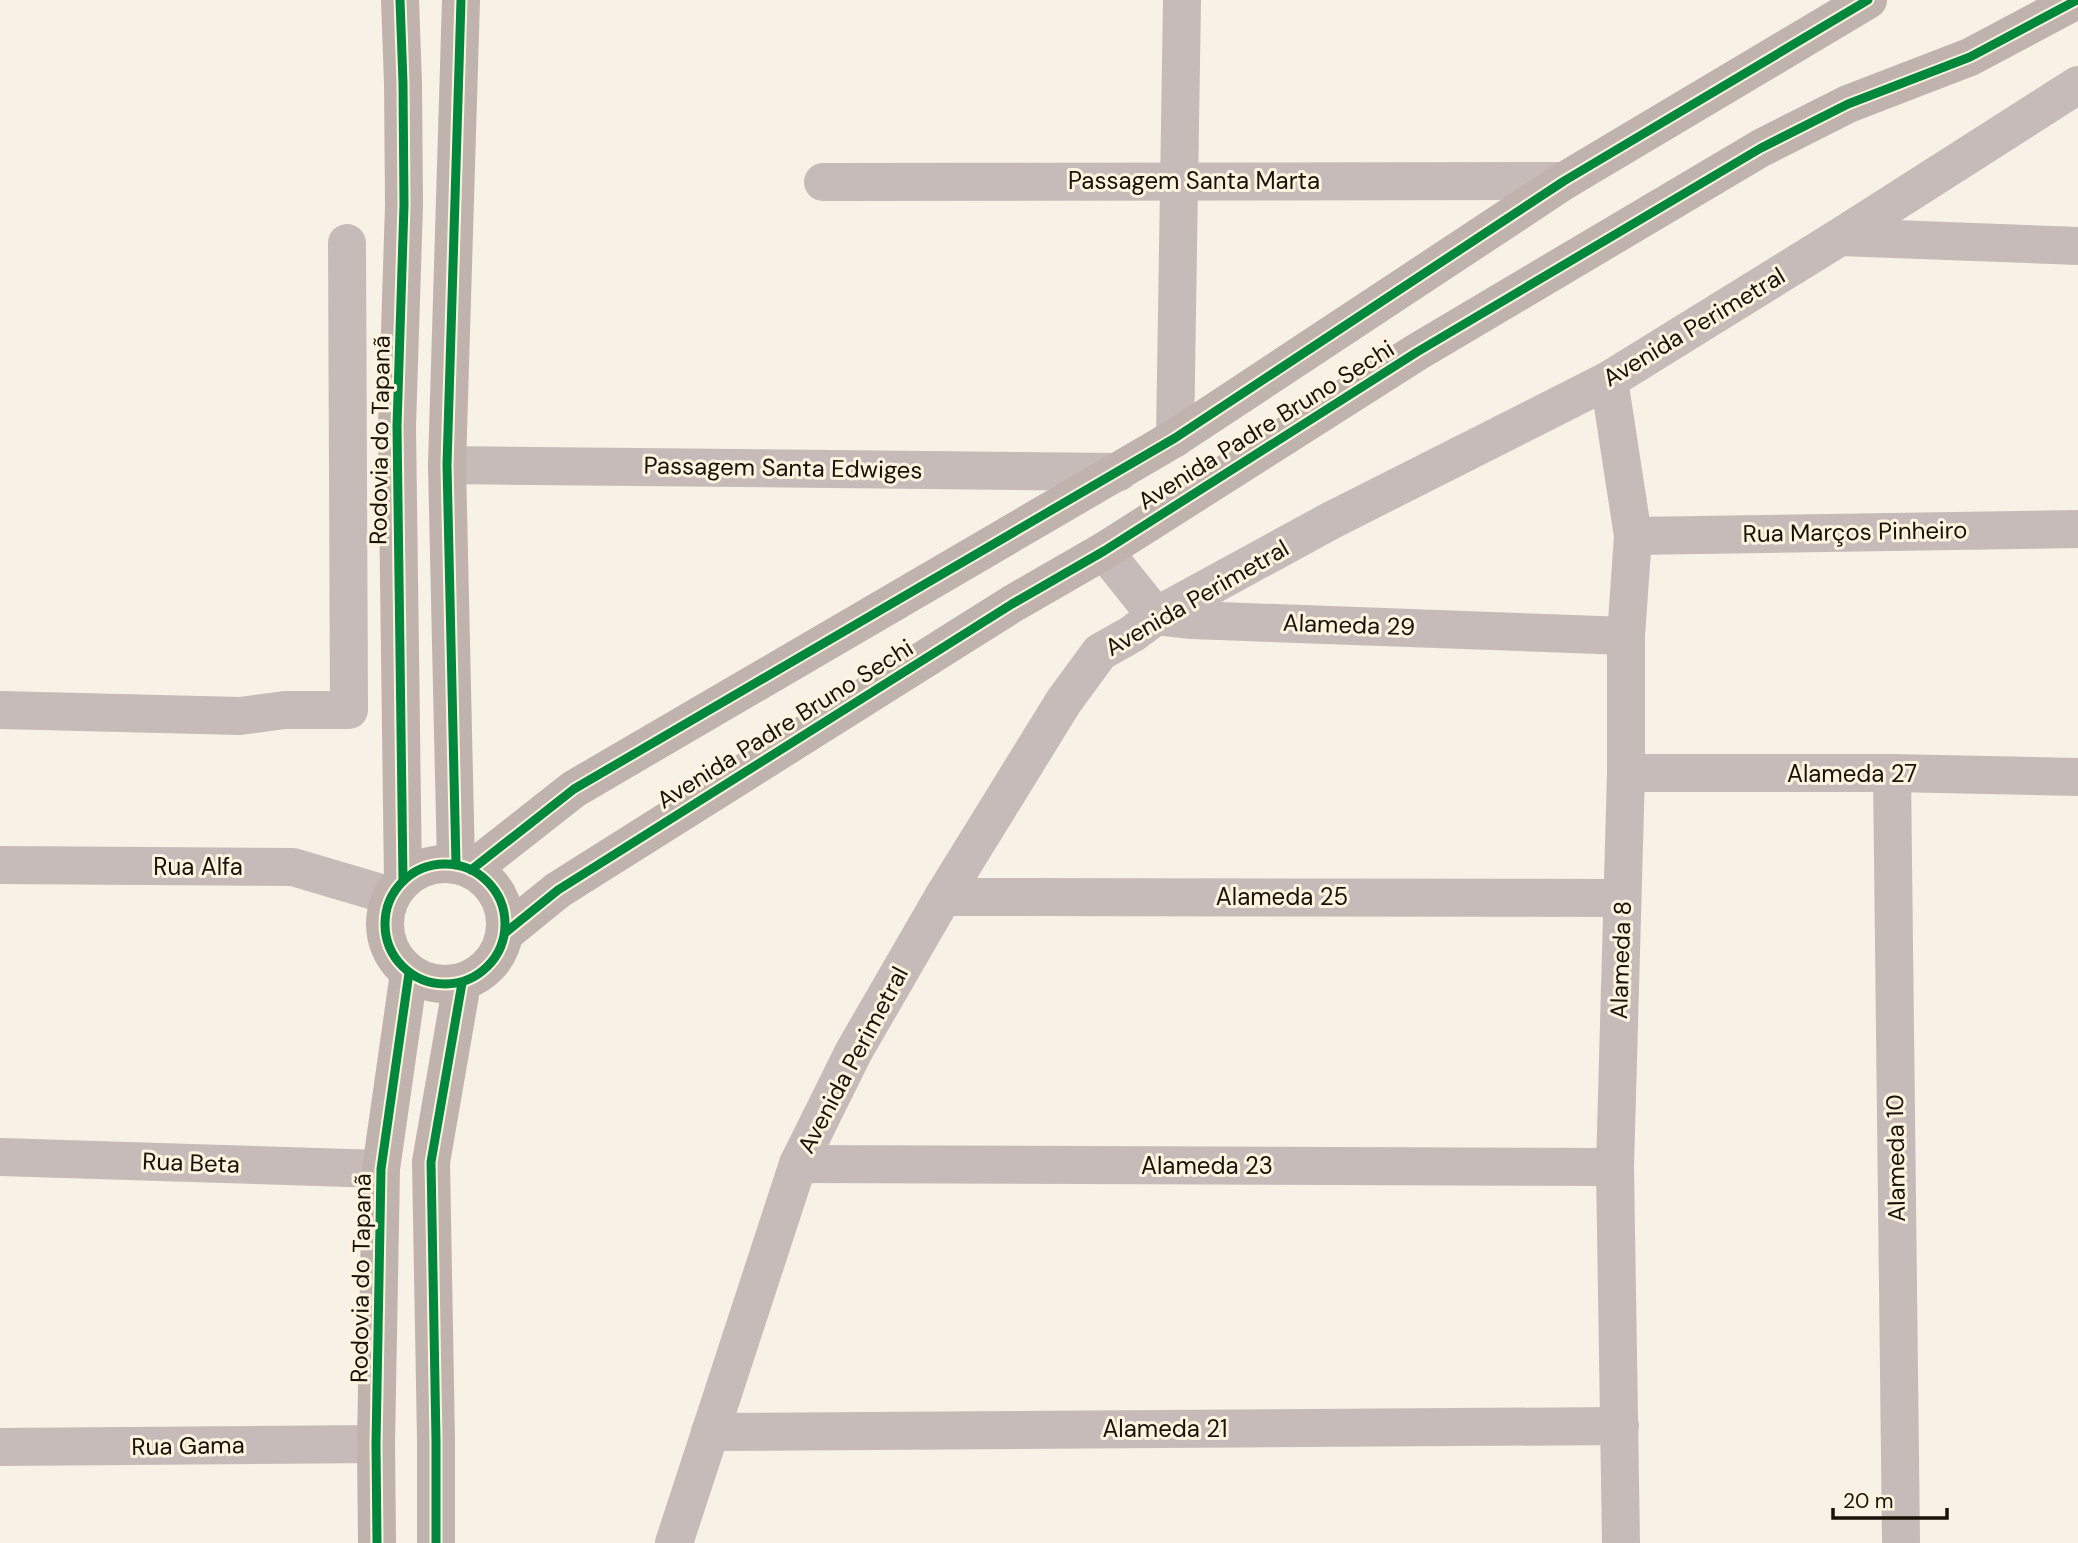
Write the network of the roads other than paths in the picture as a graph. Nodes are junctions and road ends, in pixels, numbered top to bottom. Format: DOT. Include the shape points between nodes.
graph roads {
  1 [pos="400,0"];
  2 [pos="461,0"];
  3 [pos="1182,0"];
  4 [pos="1868,0"];
  5 [pos="2077,0"];
  6 [pos="2078,85"];
  7 [pos="1179,181"];
  8 [pos="1564,181"];
  9 [pos="823,182"];
  10 [pos="1840,237"];
  11 [pos="347,243"];
  12 [pos="2078,247"];
  13 [pos="1609,380"];
  14 [pos="1175,438"];
  15 [pos="447,465"];
  16 [pos="1119,472"];
  17 [pos="2078,529"];
  18 [pos="1633,536"];
  19 [pos="1104,551"];
  20 [pos="1156,616"];
  21 [pos="1626,636"];
  22 [pos="0,710"];
  23 [pos="349,710"];
  24 [pos="400,716"];
  25 [pos="1626,773"];
  26 [pos="1892,773"];
  27 [pos="2078,776"];
  28 [pos="0,866"];
  29 [pos="464,868"];
  30 [pos="397,888"];
  31 [pos="943,897"];
  32 [pos="1622,898"];
  33 [pos="505,933"];
  34 [pos="409,973"];
  35 [pos="462,983"];
  36 [pos="0,1157"];
  37 [pos="798,1164"];
  38 [pos="1615,1167"];
  39 [pos="381,1169"];
  40 [pos="1620,1426"];
  41 [pos="710,1432"];
  42 [pos="376,1444"];
  43 [pos="0,1447"];
  44 [pos="377,1543"];
  45 [pos="436,1543"];
  46 [pos="674,1543"];
  47 [pos="1620,1543"];
  48 [pos="1900,1543"];
  1 -- 24 [label="main road, Rodovia do Tapanã" via="404,205 397,426"];
  2 -- 15 [label="main road"];
  3 -- 7 [label="street"];
  4 -- 8 [label="main road, Avenida Padre Bruno Sechi"];
  5 -- 19 [label="main road, Avenida Padre Bruno Sechi" via="1970,57 1848,104 1761,148 1417,352"];
  6 -- 10 [label="street, Avenida Perimetral"];
  7 -- 8 [label="street, Passagem Santa Marta"];
  7 -- 9 [label="street, Passagem Santa Marta"];
  7 -- 14 [label="street"];
  8 -- 14 [label="main road, Avenida Padre Bruno Sechi"];
  10 -- 12 [label="street"];
  10 -- 13 [label="street, Avenida Perimetral"];
  11 -- 23 [label="street"];
  13 -- 18 [label="street, Alameda 8"];
  13 -- 20 [label="street, Avenida Perimetral" via="1330,521"];
  14 -- 16 [label="main road, Avenida Padre Bruno Sechi"];
  15 -- 16 [label="street, Passagem Santa Edwiges"];
  15 -- 29 [label="main road"];
  16 -- 29 [label="main road, Avenida Padre Bruno Sechi" via="575,789"];
  17 -- 18 [label="street, Rua Marços Pinheiro"];
  18 -- 21 [label="street, Alameda 8"];
  19 -- 20 [label="street"];
  19 -- 33 [label="main road, Avenida Padre Bruno Sechi" via="1012,604 558,890"];
  20 -- 21 [label="street, Alameda 29"];
  20 -- 31 [label="street, Avenida Perimetral" via="1100,652 1064,701"];
  21 -- 25 [label="street, Alameda 8"];
  22 -- 23 [label="street" via="240,716 285,710"];
  23 -- 24 [label="street"];
  24 -- 30 [label="main road, Rodovia do Tapanã"];
  25 -- 26 [label="street, Alameda 27"];
  25 -- 32 [label="street, Alameda 8"];
  26 -- 27 [label="street, Alameda 27"];
  26 -- 48 [label="street, Alameda 10"];
  28 -- 30 [label="street, Rua Alfa" via="293,867"];
  29 -- 30 [label="main road" via="440,864 419,870"];
  29 -- 33 [label="main road" via="495,891 504,911"];
  30 -- 34 [label="main road" via="386,912 385,929 397,961"];
  31 -- 32 [label="street, Alameda 25"];
  31 -- 37 [label="street, Avenida Perimetral" via="854,1051"];
  32 -- 38 [label="street, Alameda 8"];
  33 -- 35 [label="main road" via="491,964"];
  34 -- 35 [label="main road" via="434,984"];
  34 -- 39 [label="main road, Rodovia do Tapanã"];
  35 -- 45 [label="main road" via="431,1162"];
  36 -- 39 [label="street, Rua Beta"];
  37 -- 38 [label="street, Alameda 23"];
  37 -- 41 [label="street, Avenida Perimetral"];
  38 -- 40 [label="street, Alameda 8"];
  39 -- 42 [label="main road, Rodovia do Tapanã"];
  40 -- 41 [label="street, Alameda 21"];
  40 -- 47 [label="street, Alameda 8"];
  41 -- 46 [label="street, Avenida Perimetral"];
  42 -- 43 [label="street, Rua Gama"];
  42 -- 44 [label="main road, Rodovia do Tapanã"];
}
